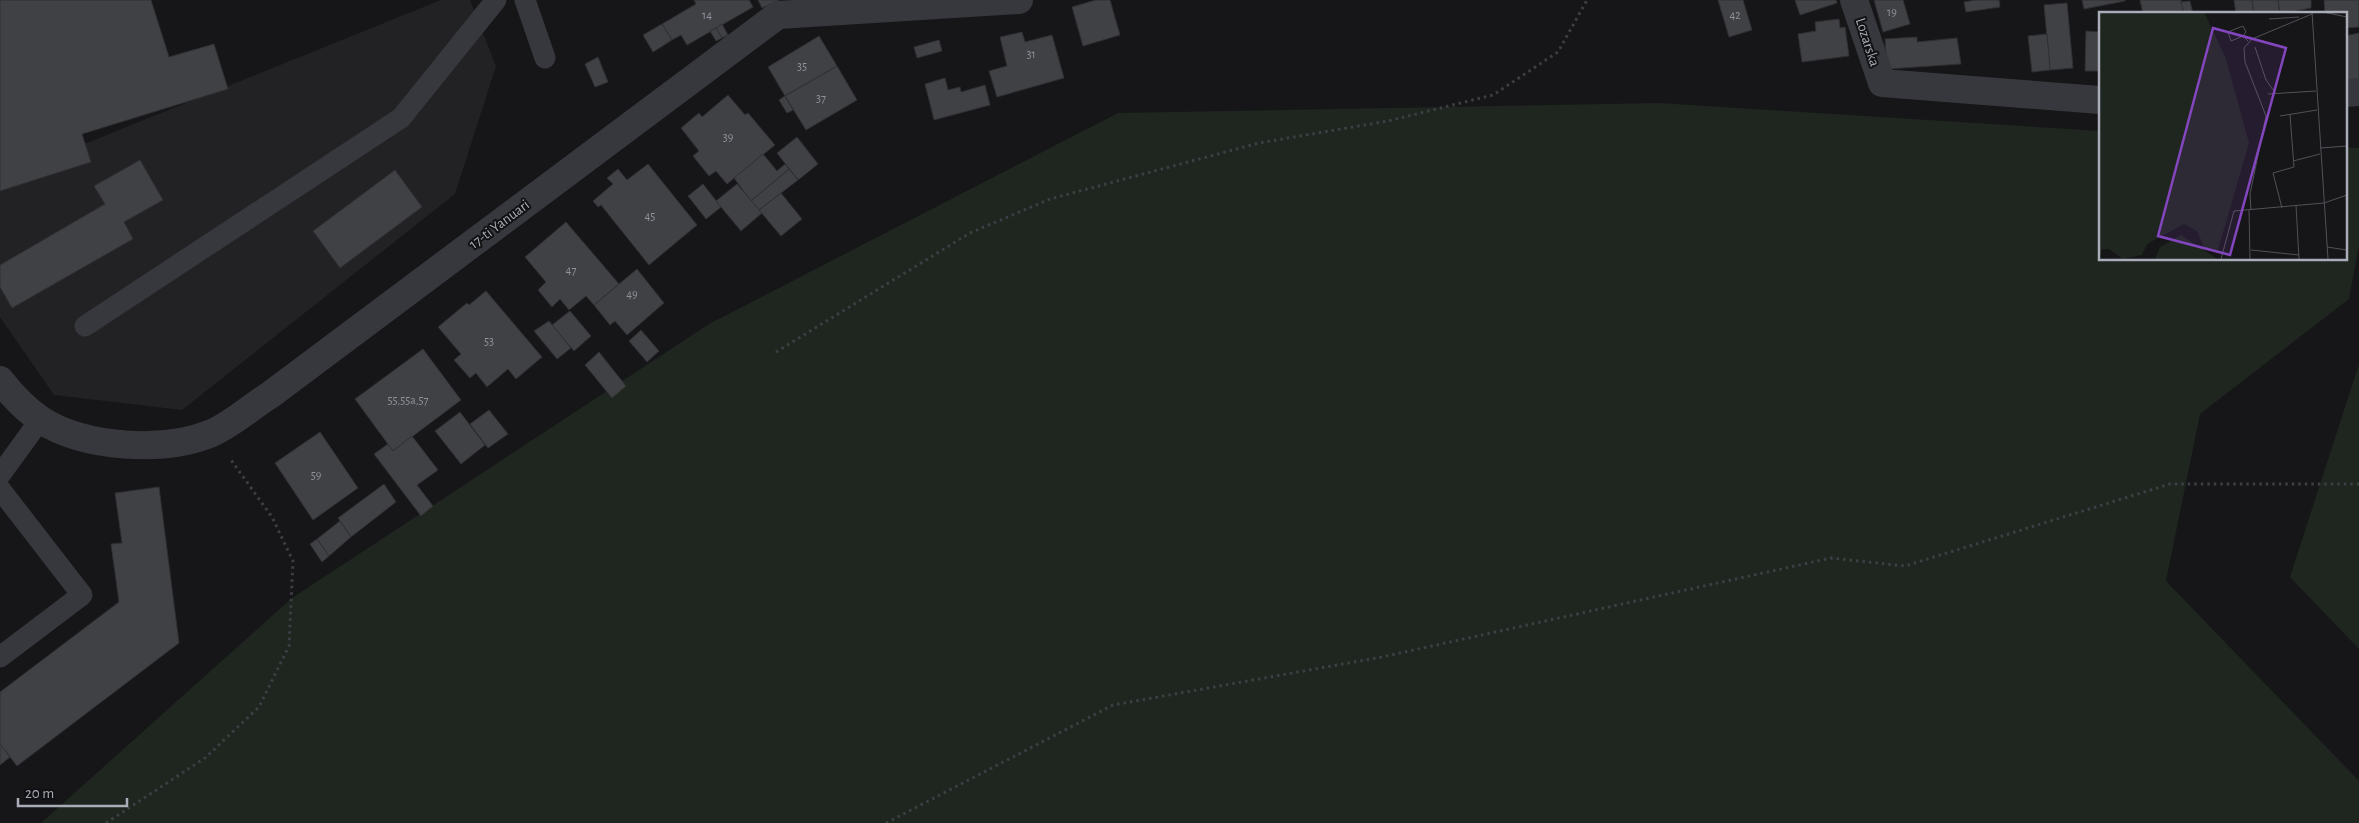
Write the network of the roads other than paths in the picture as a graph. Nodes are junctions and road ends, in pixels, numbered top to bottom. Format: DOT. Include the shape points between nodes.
graph roads {
  1 [pos="496,0"];
  2 [pos="525,0"];
  3 [pos="1019,0"];
  4 [pos="1854,0"];
  5 [pos="545,58"];
  6 [pos="2359,92"];
  7 [pos="2346,93"];
  8 [pos="2099,100"];
  9 [pos="85,326"];
  10 [pos="0,380"];
  11 [pos="40,420"];
  12 [pos="0,475"];
  13 [pos="0,489"];
  14 [pos="0,658"];
  1 -- 9 [label="lane" via="401,118"];
  2 -- 5 [label="lane"];
  3 -- 11 [label="street, 17-ti Yanuari" via="778,15 270,396 212,433 148,445 120,444 87,438"];
  4 -- 8 [label="street, Lozarska" via="1882,83"];
  6 -- 7 [label="street"];
  10 -- 11 [label="street, 17-ti Yanuari"];
  11 -- 12 [label="lane"];
  13 -- 14 [label="lane" via="82,595"];
}
